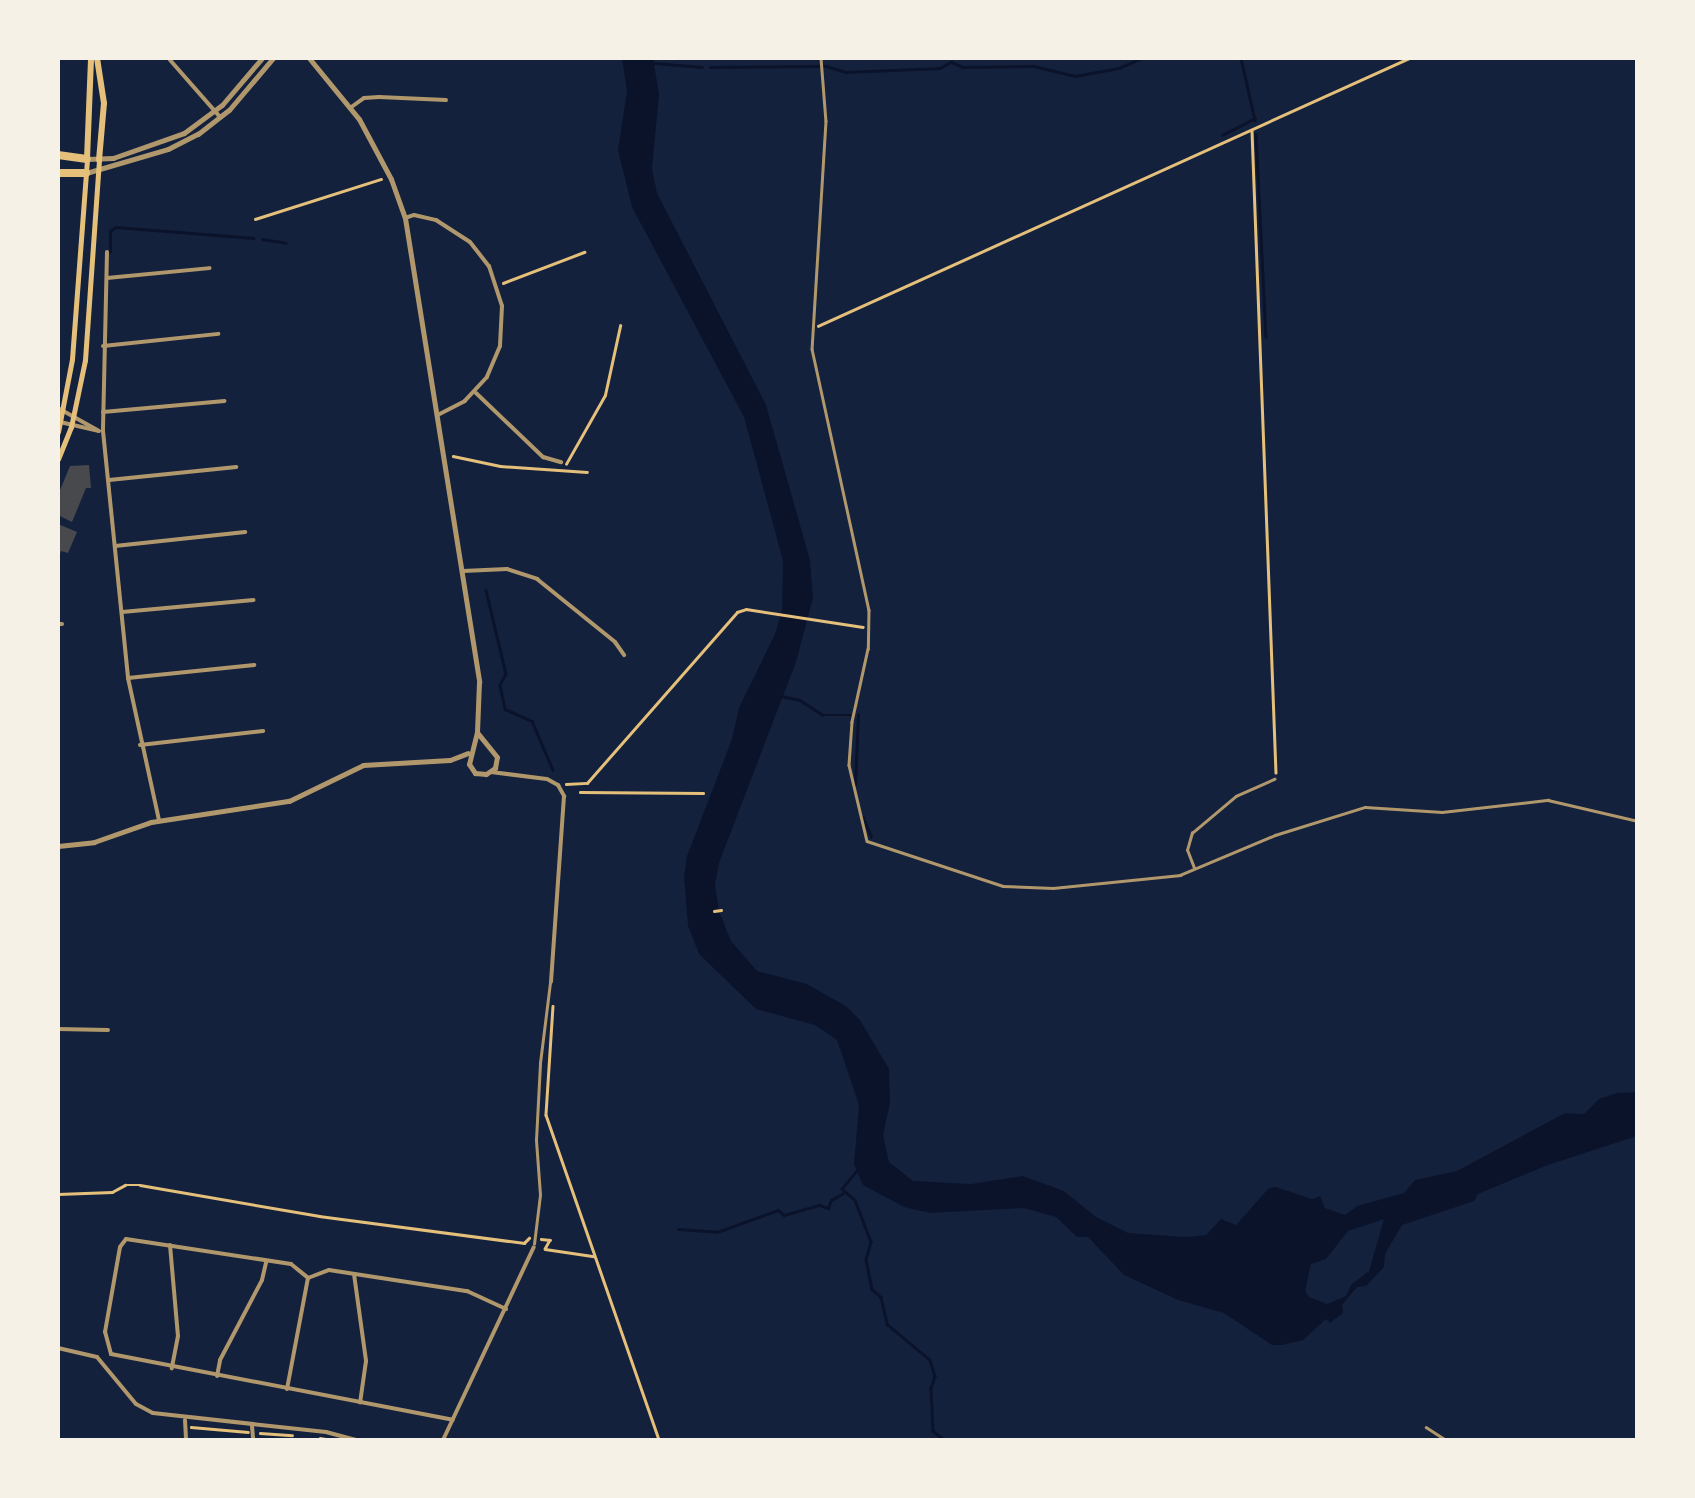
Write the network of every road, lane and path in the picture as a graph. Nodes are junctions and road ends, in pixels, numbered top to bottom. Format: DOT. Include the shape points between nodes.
graph roads {
  1 [pos="94,58"];
  2 [pos="262,58"];
  3 [pos="273,58"];
  4 [pos="309,58"];
  5 [pos="821,58"];
  6 [pos="863,58"];
  7 [pos="975,58"];
  8 [pos="1410,58"];
  9 [pos="170,60"];
  10 [pos="446,100"];
  11 [pos="350,108"];
  12 [pos="215,111"];
  13 [pos="221,118"];
  14 [pos="1252,128"];
  15 [pos="58,156"];
  16 [pos="87,159"];
  17 [pos="100,160"];
  18 [pos="98,171"];
  19 [pos="58,173"];
  20 [pos="86,173"];
  21 [pos="381,180"];
  22 [pos="406,218"];
  23 [pos="255,219"];
  24 [pos="107,252"];
  25 [pos="584,252"];
  26 [pos="210,268"];
  27 [pos="106,278"];
  28 [pos="497,285"];
  29 [pos="620,326"];
  30 [pos="812,328"];
  31 [pos="218,334"];
  32 [pos="103,346"];
  33 [pos="476,393"];
  34 [pos="225,401"];
  35 [pos="61,409"];
  36 [pos="104,412"];
  37 [pos="438,414"];
  38 [pos="73,417"];
  39 [pos="59,422"];
  40 [pos="71,428"];
  41 [pos="101,431"];
  42 [pos="58,432"];
  43 [pos="454,456"];
  44 [pos="58,459"];
  45 [pos="561,462"];
  46 [pos="236,466"];
  47 [pos="587,472"];
  48 [pos="109,480"];
  49 [pos="245,532"];
  50 [pos="115,546"];
  51 [pos="463,571"];
  52 [pos="252,600"];
  53 [pos="122,612"];
  54 [pos="870,628"];
  55 [pos="624,655"];
  56 [pos="254,665"];
  57 [pos="128,678"];
  58 [pos="264,732"];
  59 [pos="477,732"];
  60 [pos="140,745"];
  61 [pos="486,746"];
  62 [pos="472,751"];
  63 [pos="450,760"];
  64 [pos="498,760"];
  65 [pos="471,769"];
  66 [pos="491,772"];
  67 [pos="510,774"];
  68 [pos="1274,779"];
  69 [pos="561,788"];
  70 [pos="580,792"];
  71 [pos="702,793"];
  72 [pos="160,820"];
  73 [pos="1638,821"];
  74 [pos="58,846"];
  75 [pos="1194,870"];
  76 [pos="720,910"];
  77 [pos="714,911"];
  78 [pos="550,982"];
  79 [pos="554,1001"];
  80 [pos="58,1028"];
  81 [pos="108,1030"];
  82 [pos="58,1194"];
  83 [pos="550,1240"];
  84 [pos="524,1243"];
  85 [pos="170,1246"];
  86 [pos="534,1247"];
  87 [pos="595,1256"];
  88 [pos="266,1260"];
  89 [pos="354,1274"];
  90 [pos="308,1278"];
  91 [pos="506,1310"];
  92 [pos="58,1348"];
  93 [pos="111,1354"];
  94 [pos="102,1361"];
  95 [pos="172,1368"];
  96 [pos="217,1376"];
  97 [pos="287,1390"];
  98 [pos="360,1403"];
  99 [pos="185,1420"];
  100 [pos="453,1420"];
  101 [pos="252,1426"];
  102 [pos="1426,1428"];
  103 [pos="253,1438"];
  104 [pos="186,1440"];
  105 [pos="356,1440"];
  106 [pos="443,1440"];
  107 [pos="659,1440"];
  108 [pos="1446,1440"];
  1 -- 16 [label="main road"];
  1 -- 17 [label="main road" via="104,103"];
  2 -- 12 [label="street"];
  3 -- 13 [label="street"];
  4 -- 11 [label="street"];
  5 -- 30 [label="lane" via="826,121"];
  6 -- 7 [label="path"];
  8 -- 14 [label="path"];
  9 -- 12 [label="street"];
  10 -- 11 [label="street" via="364,98"];
  11 -- 22 [label="street"];
  12 -- 13 [label="street"];
  12 -- 17 [label="street" via="164,142"];
  13 -- 18 [label="street" via="168,149"];
  14 -- 30 [label="path"];
  14 -- 68 [label="path"];
  15 -- 16 [label="highway"];
  16 -- 17 [label="street"];
  16 -- 20 [label="main road"];
  17 -- 18 [label="main road"];
  18 -- 20 [label="street"];
  18 -- 38 [label="main road" via="85,360"];
  19 -- 20 [label="highway"];
  20 -- 35 [label="main road" via="72,359"];
  21 -- 23 [label="path"];
  22 -- 28 [label="street" via="425,216 454,228 478,250"];
  22 -- 37 [label="street"];
  24 -- 27 [label="street"];
  25 -- 28 [label="path"];
  26 -- 27 [label="street"];
  27 -- 32 [label="street"];
  28 -- 33 [label="street" via="500,346"];
  29 -- 45 [label="path" via="596,417"];
  30 -- 54 [label="lane"];
  31 -- 32 [label="street"];
  32 -- 36 [label="street"];
  33 -- 37 [label="street"];
  33 -- 45 [label="street" via="544,457"];
  34 -- 36 [label="street"];
  35 -- 38 [label="street"];
  35 -- 39 [label="main road"];
  36 -- 41 [label="street"];
  37 -- 51 [label="street"];
  38 -- 40 [label="main road"];
  38 -- 41 [label="street"];
  39 -- 40 [label="street"];
  39 -- 42 [label="main road"];
  40 -- 41 [label="street"];
  40 -- 44 [label="main road"];
  41 -- 48 [label="street"];
  43 -- 47 [label="path"];
  46 -- 48 [label="street"];
  48 -- 50 [label="street"];
  49 -- 50 [label="street"];
  50 -- 53 [label="street"];
  51 -- 55 [label="street" via="507,569 536,580"];
  51 -- 59 [label="street" via="478,682"];
  52 -- 53 [label="street"];
  53 -- 57 [label="street"];
  54 -- 69 [label="path" via="736,612 587,783"];
  54 -- 75 [label="lane" via="852,722 851,784 867,842 1018,888 1156,880"];
  56 -- 57 [label="street"];
  57 -- 60 [label="street"];
  58 -- 60 [label="street"];
  59 -- 61 [label="street"];
  59 -- 62 [label="street"];
  60 -- 72 [label="street"];
  61 -- 62 [label="street"];
  61 -- 64 [label="street"];
  62 -- 63 [label="street"];
  62 -- 65 [label="street"];
  63 -- 65 [label="street"];
  63 -- 72 [label="street" via="363,766 289,800"];
  64 -- 66 [label="street"];
  64 -- 67 [label="street"];
  65 -- 66 [label="street"];
  66 -- 67 [label="street"];
  67 -- 69 [label="street"];
  68 -- 75 [label="lane" via="1236,796 1192,833 1187,846"];
  69 -- 78 [label="street"];
  70 -- 71 [label="path"];
  72 -- 74 [label="street" via="94,842"];
  73 -- 75 [label="lane" via="1548,800 1442,812 1366,807 1275,835"];
  76 -- 77 [label="path"];
  78 -- 86 [label="lane" via="540,1063"];
  79 -- 87 [label="path" via="546,1115"];
  80 -- 81 [label="street"];
  82 -- 84 [label="path" via="140,1185"];
  83 -- 87 [label="path" via="545,1249"];
  85 -- 88 [label="street"];
  85 -- 93 [label="street" via="122,1241 106,1332"];
  85 -- 95 [label="street" via="178,1336"];
  86 -- 91 [label="street"];
  87 -- 107 [label="path"];
  88 -- 90 [label="street" via="294,1265"];
  88 -- 96 [label="street"];
  89 -- 90 [label="street" via="326,1270"];
  89 -- 91 [label="street" via="467,1291"];
  89 -- 98 [label="street" via="366,1362"];
  90 -- 97 [label="street"];
  91 -- 100 [label="street"];
  92 -- 94 [label="street"];
  93 -- 94 [label="street"];
  93 -- 95 [label="street"];
  94 -- 99 [label="street" via="136,1404"];
  95 -- 96 [label="street"];
  96 -- 97 [label="street"];
  97 -- 98 [label="street"];
  98 -- 100 [label="street"];
  99 -- 101 [label="street"];
  99 -- 104 [label="street"];
  100 -- 106 [label="street"];
  101 -- 103 [label="street"];
  101 -- 105 [label="street"];
  102 -- 108 [label="lane"];
}
